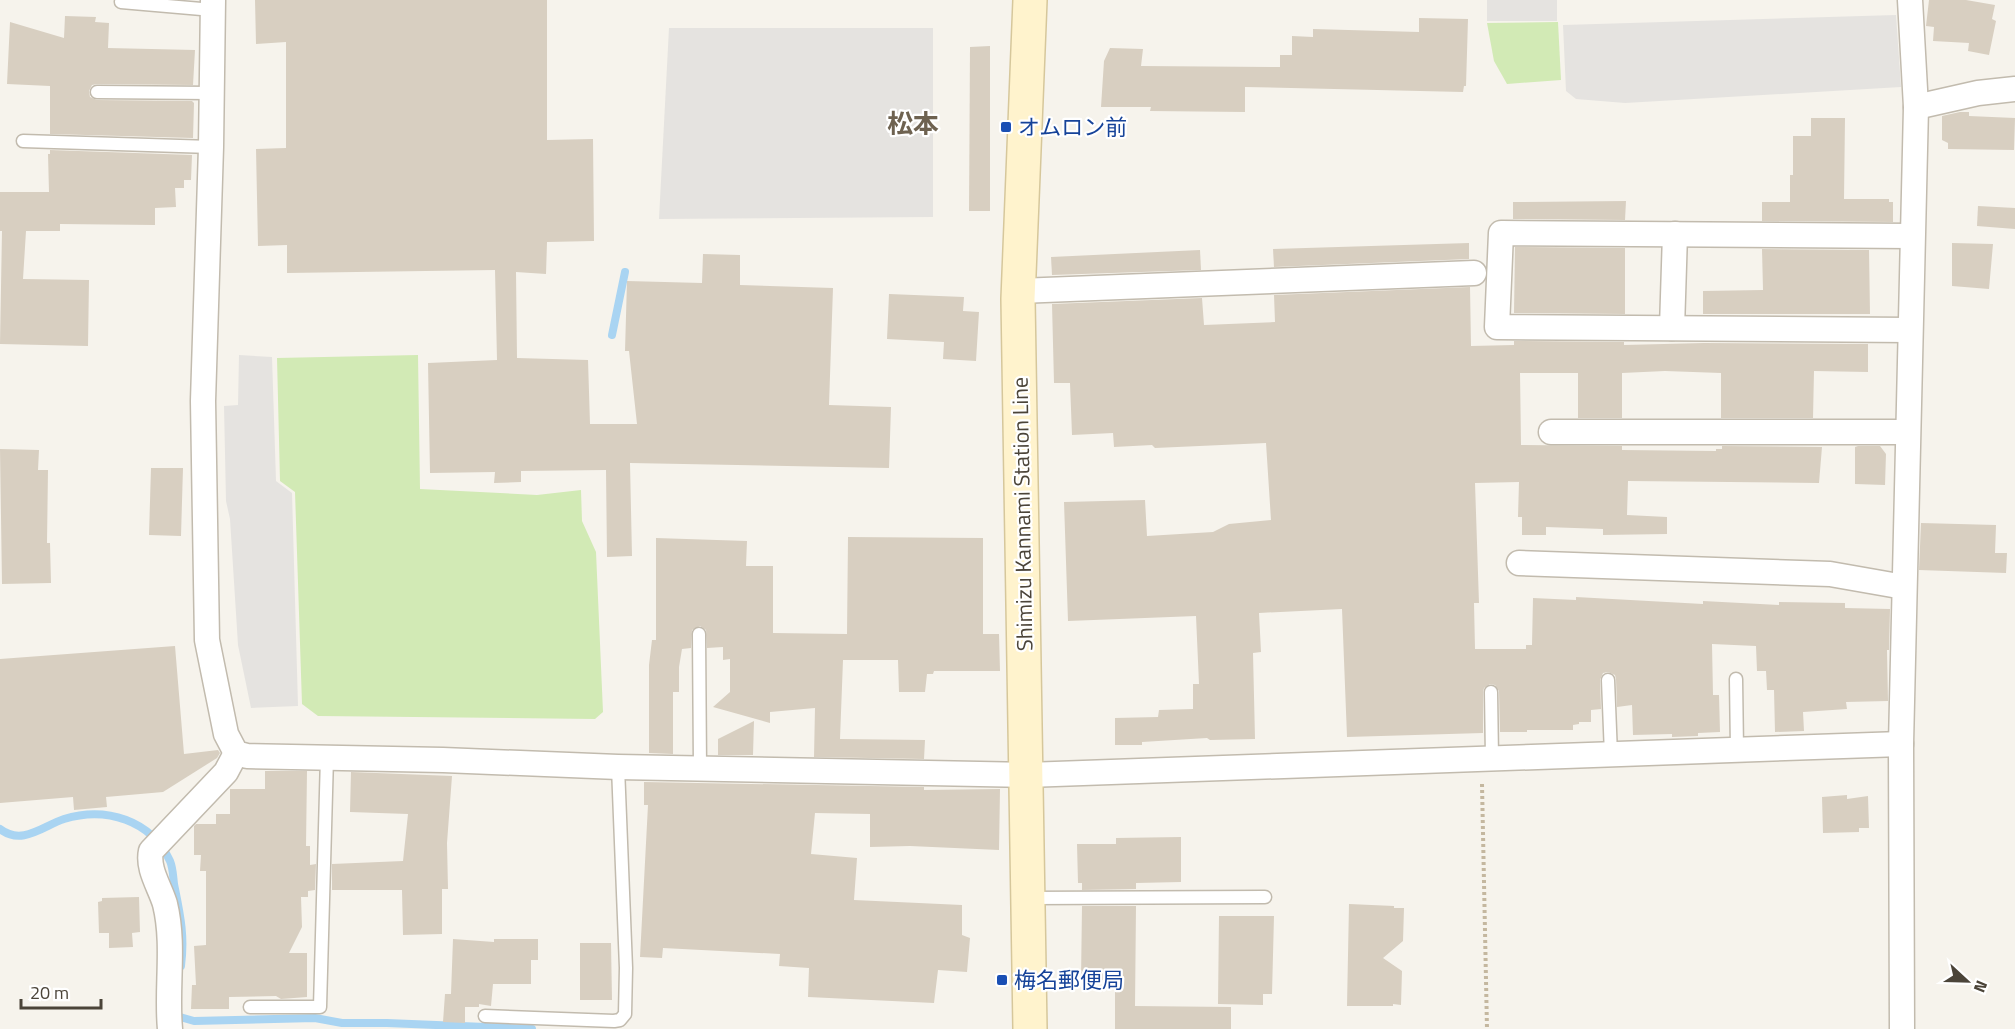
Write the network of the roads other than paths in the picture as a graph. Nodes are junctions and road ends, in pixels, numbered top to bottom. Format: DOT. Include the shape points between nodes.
graph roads {
  1 [pos="1030,0"];
  2 [pos="1910,0"];
  3 [pos="121,2"];
  4 [pos="213,5"];
  5 [pos="2015,89"];
  6 [pos="97,92"];
  7 [pos="211,93"];
  8 [pos="1916,108"];
  9 [pos="23,141"];
  10 [pos="211,147"];
  11 [pos="1675,234"];
  12 [pos="1912,236"];
  13 [pos="1474,273"];
  14 [pos="1019,291"];
  15 [pos="1672,328"];
  16 [pos="1910,330"];
  17 [pos="1551,432"];
  18 [pos="1907,432"];
  19 [pos="1519,563"];
  20 [pos="1904,587"];
  21 [pos="699,634"];
  22 [pos="1736,679"];
  23 [pos="1608,680"];
  24 [pos="1491,692"];
  25 [pos="1900,744"];
  26 [pos="1737,750"];
  27 [pos="236,753"];
  28 [pos="1611,755"];
  29 [pos="327,757"];
  30 [pos="1487,759"];
  31 [pos="618,766"];
  32 [pos="700,768"];
  33 [pos="1027,775"];
  34 [pos="1265,897"];
  35 [pos="1029,898"];
  36 [pos="250,1007"];
  37 [pos="485,1016"];
  38 [pos="618,1024"];
  39 [pos="170,1029"];
  40 [pos="1030,1029"];
  41 [pos="1902,1029"];
  1 -- 14 [label="main road, Shimizu Kannami Station Line"];
  2 -- 8 [label="street"];
  3 -- 4 [label="lane"];
  4 -- 7 [label="street"];
  5 -- 8 [label="street" via="1978,93"];
  6 -- 7 [label="lane"];
  7 -- 10 [label="street"];
  8 -- 12 [label="street"];
  9 -- 10 [label="lane"];
  10 -- 27 [label="street" via="203,400 207,640 226,734"];
  11 -- 12 [label="street"];
  11 -- 15 [label="street"];
  11 -- 15 [label="street" via="1501,233 1497,327"];
  12 -- 16 [label="street"];
  13 -- 14 [label="street"];
  14 -- 33 [label="main road, Shimizu Kannami Station Line"];
  15 -- 16 [label="street"];
  16 -- 18 [label="street"];
  17 -- 18 [label="street"];
  18 -- 20 [label="street"];
  19 -- 20 [label="street" via="1830,574"];
  20 -- 25 [label="street"];
  21 -- 32 [label="lane"];
  22 -- 26 [label="lane"];
  23 -- 28 [label="lane"];
  24 -- 30 [label="lane"];
  25 -- 26 [label="street"];
  25 -- 41 [label="street"];
  26 -- 28 [label="street"];
  27 -- 29 [label="street"];
  27 -- 39 [label="street" via="226,772 170,829 149,859 165,904 170,946"];
  28 -- 30 [label="street"];
  29 -- 31 [label="street"];
  29 -- 36 [label="lane" via="320,1007"];
  30 -- 33 [label="street"];
  31 -- 32 [label="street"];
  31 -- 38 [label="lane" via="626,968 625,1014"];
  32 -- 33 [label="street"];
  33 -- 35 [label="main road, Shimizu Kannami Station Line"];
  34 -- 35 [label="lane"];
  35 -- 40 [label="main road, Shimizu Kannami Station Line"];
  37 -- 38 [label="lane"];
}
